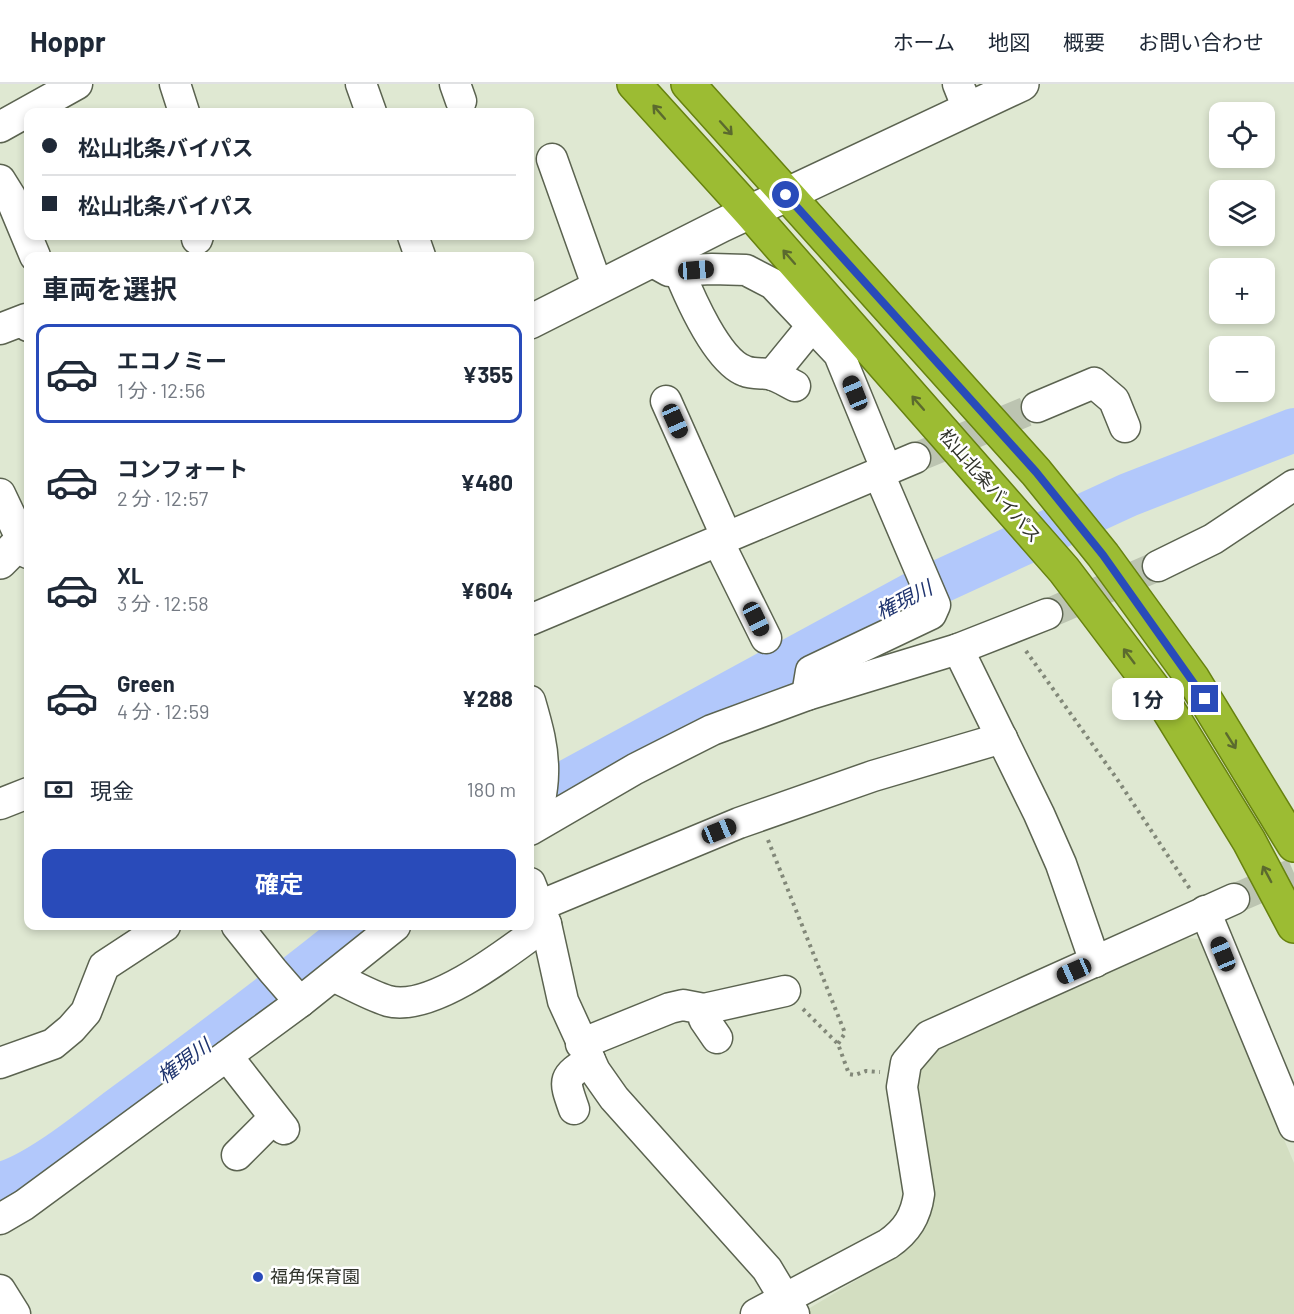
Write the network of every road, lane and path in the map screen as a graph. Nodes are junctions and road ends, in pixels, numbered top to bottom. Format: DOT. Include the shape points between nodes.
graph roads {
  1 [pos="175,84"];
  2 [pos="361,84"];
  3 [pos="634,84"];
  4 [pos="688,84"];
  5 [pos="1022,84"];
  6 [pos="59,88"];
  7 [pos="963,96"];
  8 [pos="29,108"];
  9 [pos="183,108"];
  10 [pos="369,108"];
  11 [pos="24,111"];
  12 [pos="0,127"];
  13 [pos="552,159"];
  14 [pos="0,180"];
  15 [pos="786,195"];
  16 [pos="750,212"];
  17 [pos="24,231"];
  18 [pos="665,266"];
  19 [pos="598,288"];
  20 [pos="24,320"];
  21 [pos="534,320"];
  22 [pos="812,326"];
  23 [pos="0,329"];
  24 [pos="666,401"];
  25 [pos="1037,407"];
  26 [pos="1125,427"];
  27 [pos="915,458"];
  28 [pos="883,472"];
  29 [pos="1294,485"];
  30 [pos="0,494"];
  31 [pos="722,540"];
  32 [pos="20,548"];
  33 [pos="1158,566"];
  34 [pos="1047,614"];
  35 [pos="534,618"];
  36 [pos="1009,629"];
  37 [pos="766,638"];
  38 [pos="958,649"];
  39 [pos="807,695"];
  40 [pos="534,715"];
  41 [pos="1002,738"];
  42 [pos="24,795"];
  43 [pos="0,804"];
  44 [pos="759,816"];
  45 [pos="534,823"];
  46 [pos="1294,845"];
  47 [pos="1234,899"];
  48 [pos="538,904"];
  49 [pos="1205,911"];
  50 [pos="1294,926"];
  51 [pos="159,930"];
  52 [pos="242,930"];
  53 [pos="389,930"];
  54 [pos="519,930"];
  55 [pos="1095,962"];
  56 [pos="333,976"];
  57 [pos="785,991"];
  58 [pos="298,999"];
  59 [pos="704,1009"];
  60 [pos="717,1038"];
  61 [pos="838,1044"];
  62 [pos="586,1052"];
  63 [pos="227,1056"];
  64 [pos="0,1063"];
  65 [pos="904,1074"];
  66 [pos="574,1108"];
  67 [pos="1294,1126"];
  68 [pos="237,1155"];
  69 [pos="0,1219"];
  70 [pos="0,1290"];
  71 [pos="790,1306"];
  72 [pos="15,1314"];
  73 [pos="756,1314"];
  1 -- 9 [label="street"];
  2 -- 10 [label="street"];
  16 -- 3 [label="highway, 松山北条バイパス, one-way"];
  4 -- 15 [label="highway, one-way"];
  5 -- 7 [label="street"];
  6 -- 8 [label="street"];
  7 -- 15 [label="street"];
  11 -- 12 [label="street"];
  13 -- 19 [label="street"];
  14 -- 17 [label="street"];
  15 -- 16 [label="street"];
  15 -- 46 [label="highway, one-way" via="1036,472 1103,555 1192,678"];
  16 -- 18 [label="street"];
  50 -- 16 [label="highway, 松山北条バイパス, one-way" via="1249,841 1163,701 1064,570"];
  18 -- 19 [label="street"];
  18 -- 22 [label="street" via="746,270 773,284"];
  18 -- 22 [label="street" via="719,348 730,362 746,372 783,380"];
  19 -- 21 [label="street"];
  20 -- 23 [label="street"];
  22 -- 28 [label="street" via="839,354"];
  24 -- 31 [label="street"];
  25 -- 26 [label="street" via="1094,383 1114,400"];
  27 -- 28 [label="street"];
  28 -- 31 [label="street"];
  28 -- 39 [label="street" via="935,605 931,614 812,670"];
  29 -- 33 [label="street" via="1213,539"];
  30 -- 32 [label="street"];
  31 -- 35 [label="street"];
  31 -- 37 [label="street"];
  34 -- 36 [label="street"];
  36 -- 38 [label="street"];
  36 -- 49 [label="path" via="1117,779"];
  38 -- 39 [label="street"];
  38 -- 41 [label="street"];
  39 -- 45 [label="street" via="712,730"];
  40 -- 45 [label="street" via="543,776"];
  41 -- 44 [label="street" via="873,776"];
  41 -- 55 [label="street" via="1061,864"];
  42 -- 43 [label="street"];
  44 -- 48 [label="street"];
  44 -- 61 [label="path" via="845,1033"];
  47 -- 49 [label="street"];
  48 -- 62 [label="street" via="563,1001"];
  49 -- 55 [label="street"];
  49 -- 67 [label="street"];
  51 -- 64 [label="street" via="104,966 86,1012 71,1029 53,1044"];
  52 -- 58 [label="street"];
  53 -- 56 [label="street"];
  54 -- 56 [label="street" via="498,959 396,1013"];
  55 -- 65 [label="street" via="929,1036 906,1062"];
  56 -- 58 [label="street"];
  57 -- 59 [label="street"];
  57 -- 61 [label="path"];
  58 -- 63 [label="street"];
  59 -- 60 [label="street" via="704,1019"];
  59 -- 62 [label="street" via="683,1005 670,1008"];
  61 -- 65 [label="path" via="849,1074"];
  62 -- 66 [label="street" via="568,1076 566,1086"];
  62 -- 71 [label="street" via="614,1098 767,1269"];
  63 -- 68 [label="street" via="279,1124"];
  63 -- 69 [label="street"];
  65 -- 71 [label="street" via="902,1087 919,1194 912,1220 888,1244"];
  70 -- 72 [label="street"];
  71 -- 73 [label="street"];
}
